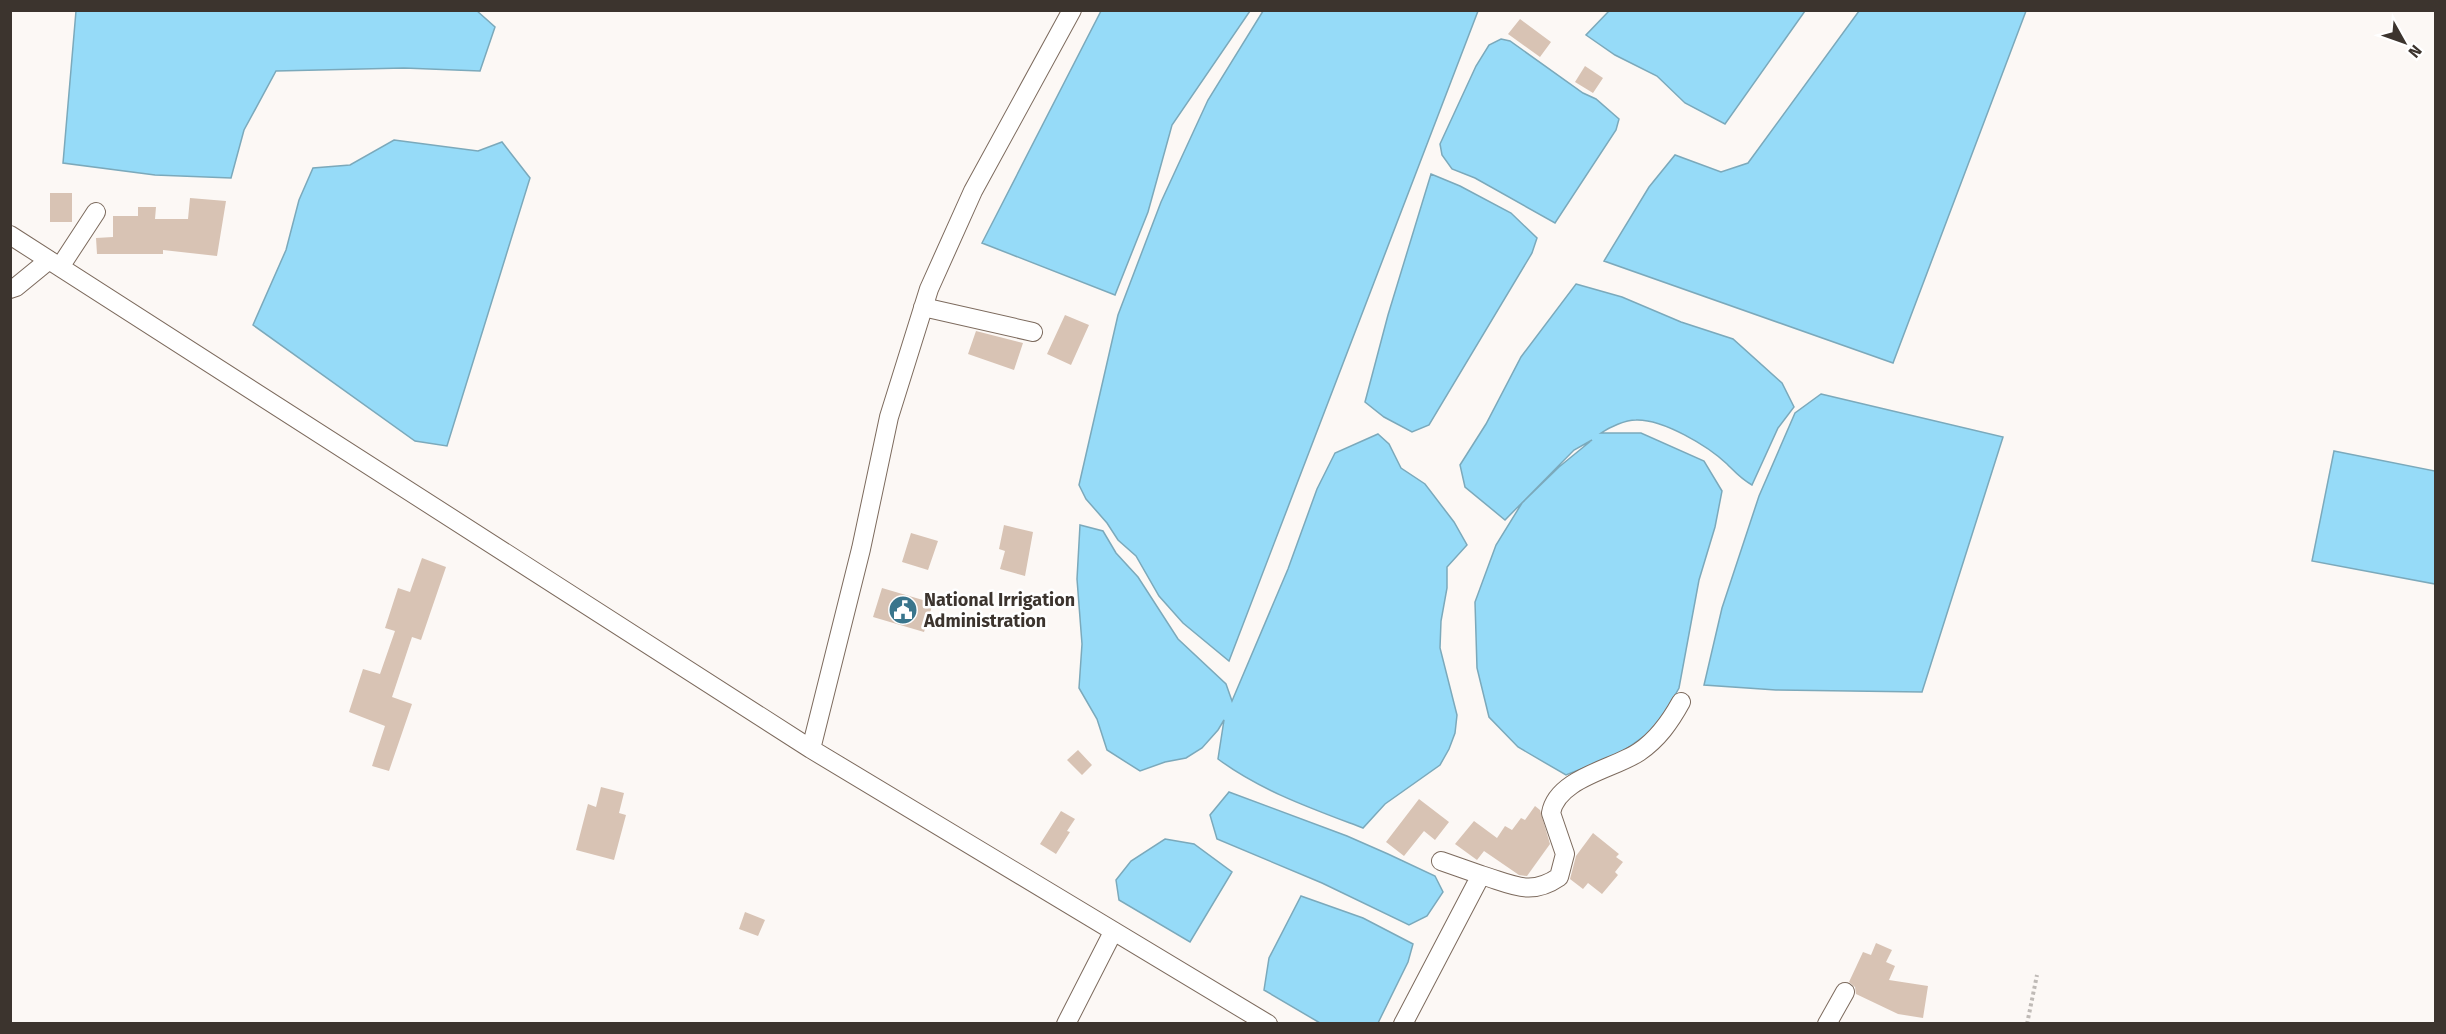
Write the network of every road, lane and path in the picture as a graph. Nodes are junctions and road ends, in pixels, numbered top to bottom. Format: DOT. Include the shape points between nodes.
graph roads {
  1 [pos="1072,10"];
  2 [pos="96,213"];
  3 [pos="10,235"];
  4 [pos="55,263"];
  5 [pos="10,289"];
  6 [pos="923,307"];
  7 [pos="1033,332"];
  8 [pos="1681,702"];
  9 [pos="811,749"];
  10 [pos="1441,861"];
  11 [pos="1481,875"];
  12 [pos="1113,932"];
  13 [pos="2037,975"];
  14 [pos="1845,992"];
  15 [pos="1066,1023"];
  16 [pos="1268,1023"];
  17 [pos="1403,1023"];
  18 [pos="1827,1023"];
  19 [pos="2027,1023"];
  1 -- 6 [label="street" via="973,190"];
  2 -- 4 [label="street"];
  3 -- 4 [label="street"];
  4 -- 5 [label="street"];
  4 -- 9 [label="street"];
  6 -- 7 [label="street"];
  6 -- 9 [label="street" via="890,417"];
  8 -- 11 [label="street" via="1661,733 1647,746 1581,777 1552,807 1565,854 1559,877 1540,888 1525,889"];
  9 -- 12 [label="street"];
  10 -- 11 [label="street"];
  11 -- 17 [label="street"];
  12 -- 15 [label="street"];
  12 -- 16 [label="street"];
  13 -- 19 [label="path"];
  14 -- 18 [label="street"];
}
